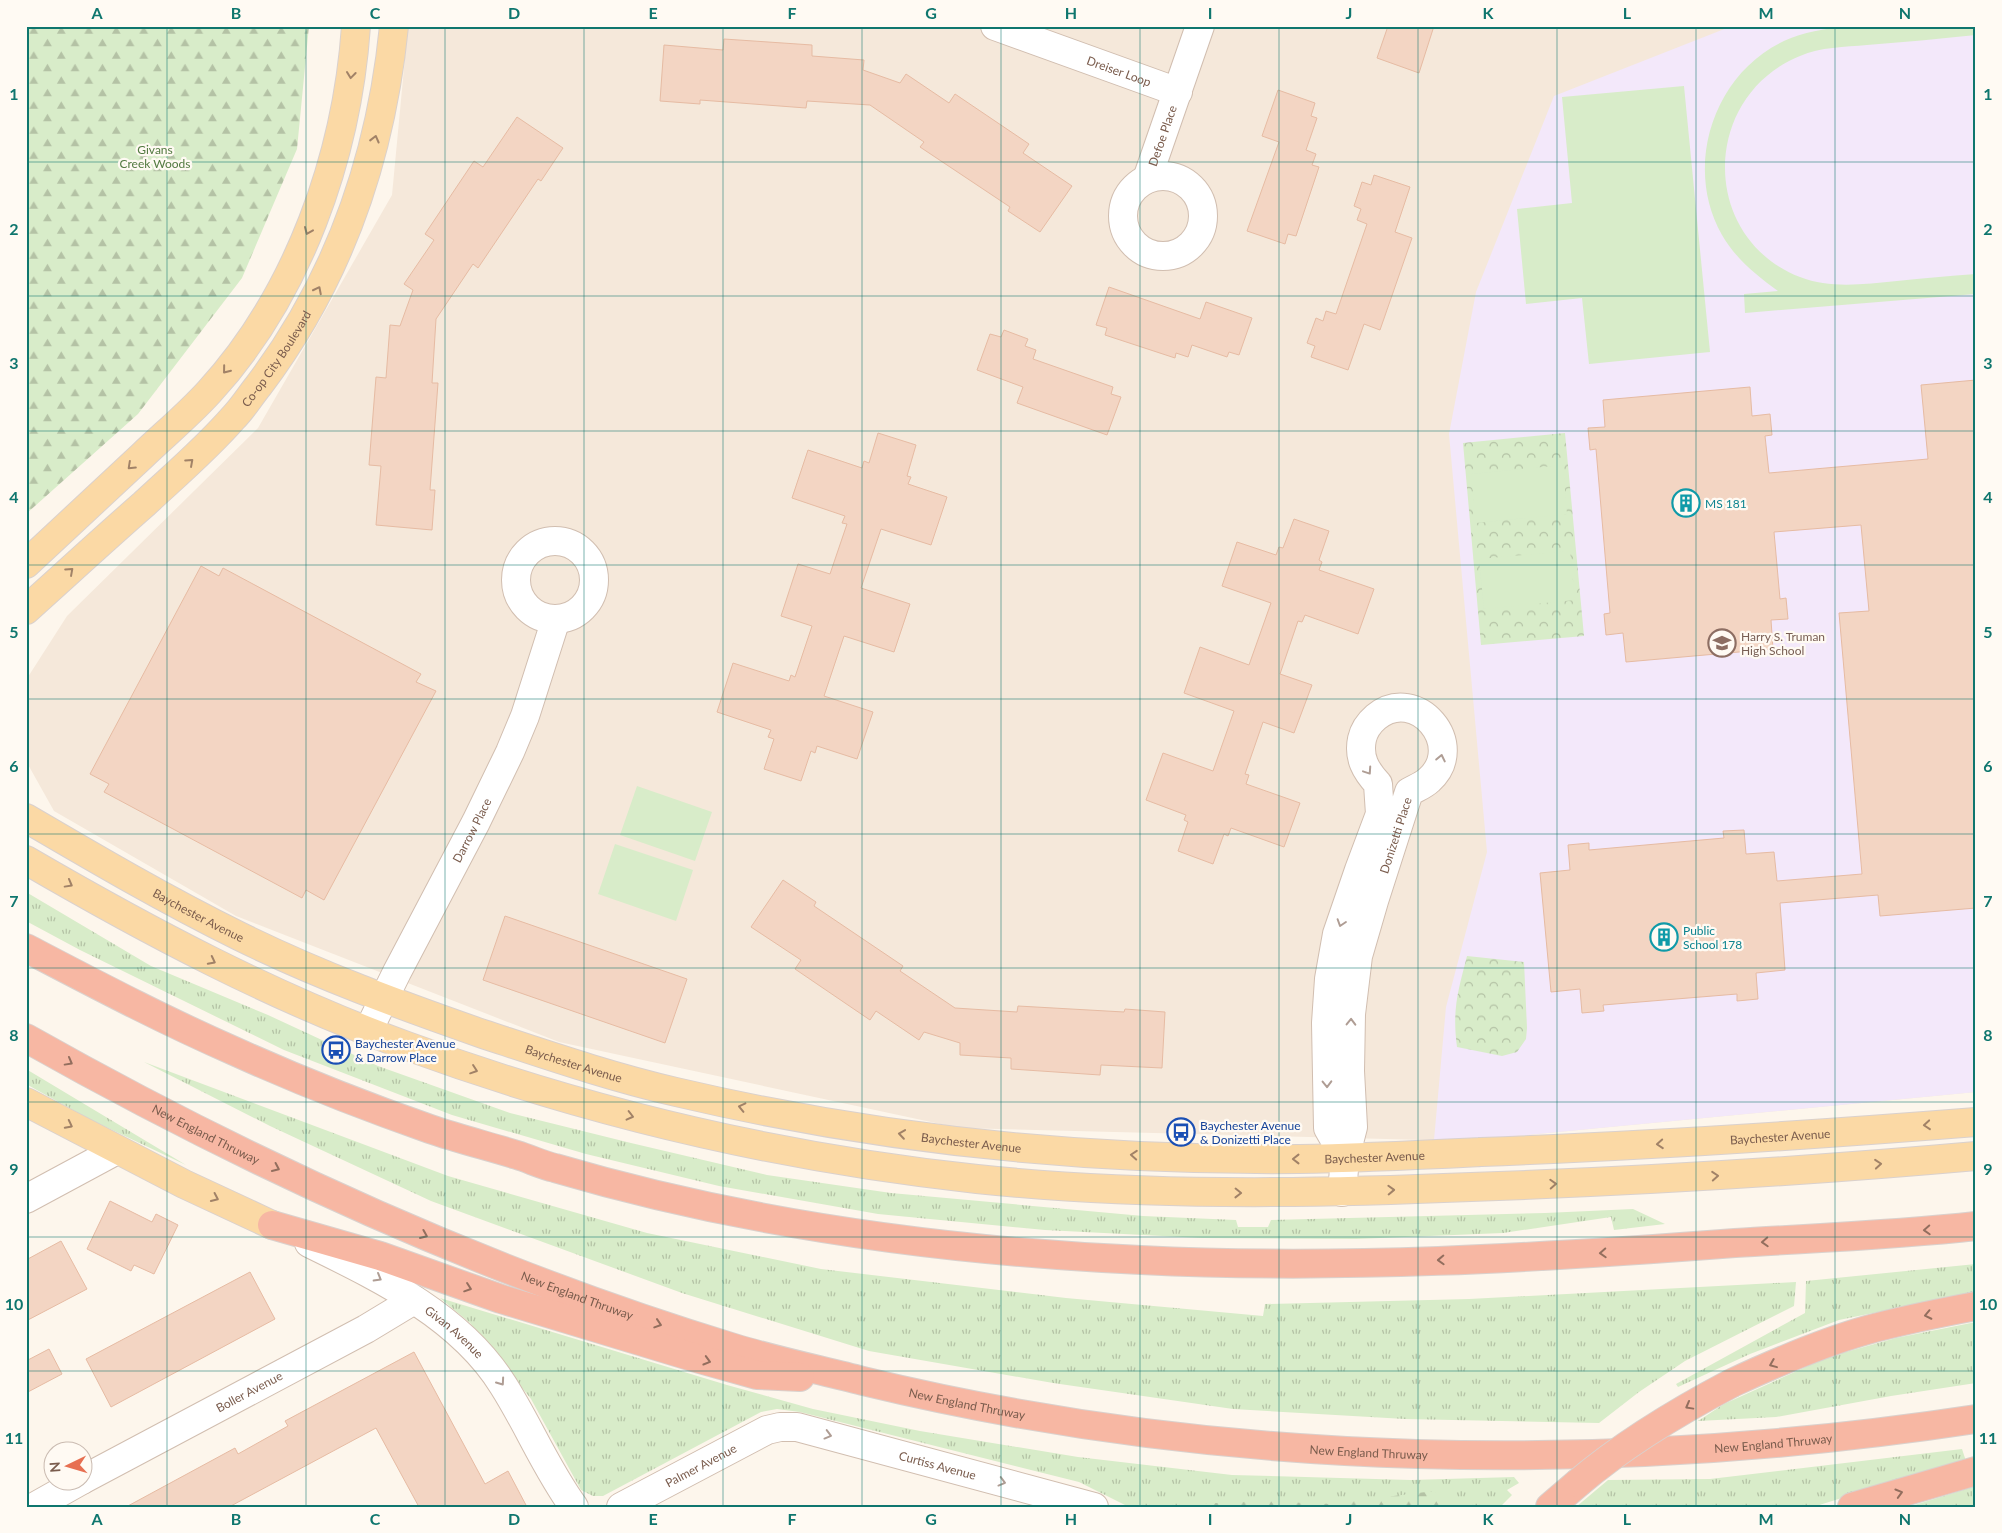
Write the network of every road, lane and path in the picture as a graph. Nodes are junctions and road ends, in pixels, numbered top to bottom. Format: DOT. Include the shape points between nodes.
graph roads {
  1 [pos="356,26"];
  2 [pos="394,26"];
  3 [pos="996,26"];
  4 [pos="1200,26"];
  5 [pos="1178,92"];
  6 [pos="1147,179"];
  7 [pos="209,392"];
  8 [pos="234,417"];
  9 [pos="26,564"];
  10 [pos="29,611"];
  11 [pos="556,619"];
  12 [pos="26,799"];
  13 [pos="26,818"];
  14 [pos="56,836"];
  15 [pos="26,860"];
  16 [pos="26,948"];
  17 [pos="384,998"];
  18 [pos="368,1031"];
  19 [pos="26,1038"];
  20 [pos="26,1102"];
  21 [pos="1976,1122"];
  22 [pos="117,1150"];
  23 [pos="1976,1156"];
  24 [pos="1345,1158"];
  25 [pos="1342,1192"];
  26 [pos="26,1200"];
  27 [pos="272,1225"];
  28 [pos="1976,1226"];
  29 [pos="414,1300"];
  30 [pos="1976,1306"];
  31 [pos="859,1380"];
  32 [pos="1976,1420"];
  33 [pos="780,1427"];
  34 [pos="1976,1471"];
  35 [pos="92,1475"];
  36 [pos="64,1490"];
  37 [pos="34,1507"];
  38 [pos="574,1507"];
  39 [pos="621,1507"];
  40 [pos="1094,1507"];
  41 [pos="1550,1507"];
  42 [pos="1852,1507"];
  1 -- 7 [label="main road, one-way" via="342,132 316,212 300,251 260,324"];
  8 -- 2 [label="main road, Co-op City Boulevard, one-way" via="284,351 337,253 359,196 376,136"];
  3 -- 5 [label="street, Dreiser Loop"];
  4 -- 5 [label="street"];
  5 -- 6 [label="street, Defoe Place"];
  7 -- 8 [label="main road"];
  7 -- 9 [label="main road, one-way"];
  10 -- 8 [label="main road, Co-op City Boulevard, one-way"];
  11 -- 17 [label="street, Darrow Place" via="510,752"];
  12 -- 14 [label="main road"];
  13 -- 14 [label="main road, Baychester Avenue"];
  14 -- 17 [label="main road, Baychester Avenue" via="235,934 312,970"];
  15 -- 18 [label="main road, one-way" via="166,939 280,994"];
  28 -- 16 [label="highway, one-way" via="1608,1253 1308,1262 1140,1260 1026,1252 882,1236 784,1222 668,1197 552,1168 430,1129 238,1053"];
  17 -- 18 [label="street, Darrow Place"];
  24 -- 17 [label="main road, Baychester Avenue, one-way" via="1174,1157 1049,1150 839,1125 674,1092 592,1070"];
  18 -- 25 [label="main road, one-way" via="484,1073 579,1102 724,1138 839,1160 974,1178 1096,1188"];
  19 -- 31 [label="highway, New England Thruway, one-way" via="147,1104 266,1163 503,1268 614,1310 738,1349"];
  20 -- 22 [label="main road, one-way"];
  21 -- 24 [label="main road, Baychester Avenue, one-way" via="1630,1146"];
  22 -- 26 [label="street"];
  22 -- 27 [label="main road, one-way"];
  25 -- 23 [label="main road, one-way" via="1663,1180"];
  24 -- 24 [label="street, Donizetti Place, one-way" via="1353,1127 1351,1014 1358,956 1409,792 1429,780 1438,770 1442,757 1443,744 1431,720 1406,708 1380,714 1370,723 1360,748 1362,762 1378,784 1380,814 1337,934 1326,1023 1328,1128"];
  24 -- 25 [label="street, Donizetti Place"];
  27 -- 29 [label="street, Givan Avenue, one-way" via="363,1270"];
  27 -- 31 [label="highway, one-way" via="380,1256 501,1299 757,1375"];
  29 -- 35 [label="street, Boller Avenue" via="366,1329"];
  29 -- 38 [label="street, Givan Avenue, one-way" via="480,1354 497,1376"];
  30 -- 41 [label="highway, one-way, bridge" via="1866,1330 1732,1383 1650,1430 1612,1456"];
  31 -- 32 [label="highway, New England Thruway" via="943,1400 1110,1429 1282,1448 1368,1453 1542,1455 1669,1451 1843,1437"];
  33 -- 39 [label="street, Palmer Avenue" via="767,1430"];
  33 -- 40 [label="street, Curtiss Avenue, one-way" via="797,1427"];
  42 -- 34 [label="highway, one-way"];
  36 -- 37 [label="street, Boller Avenue"];
}
